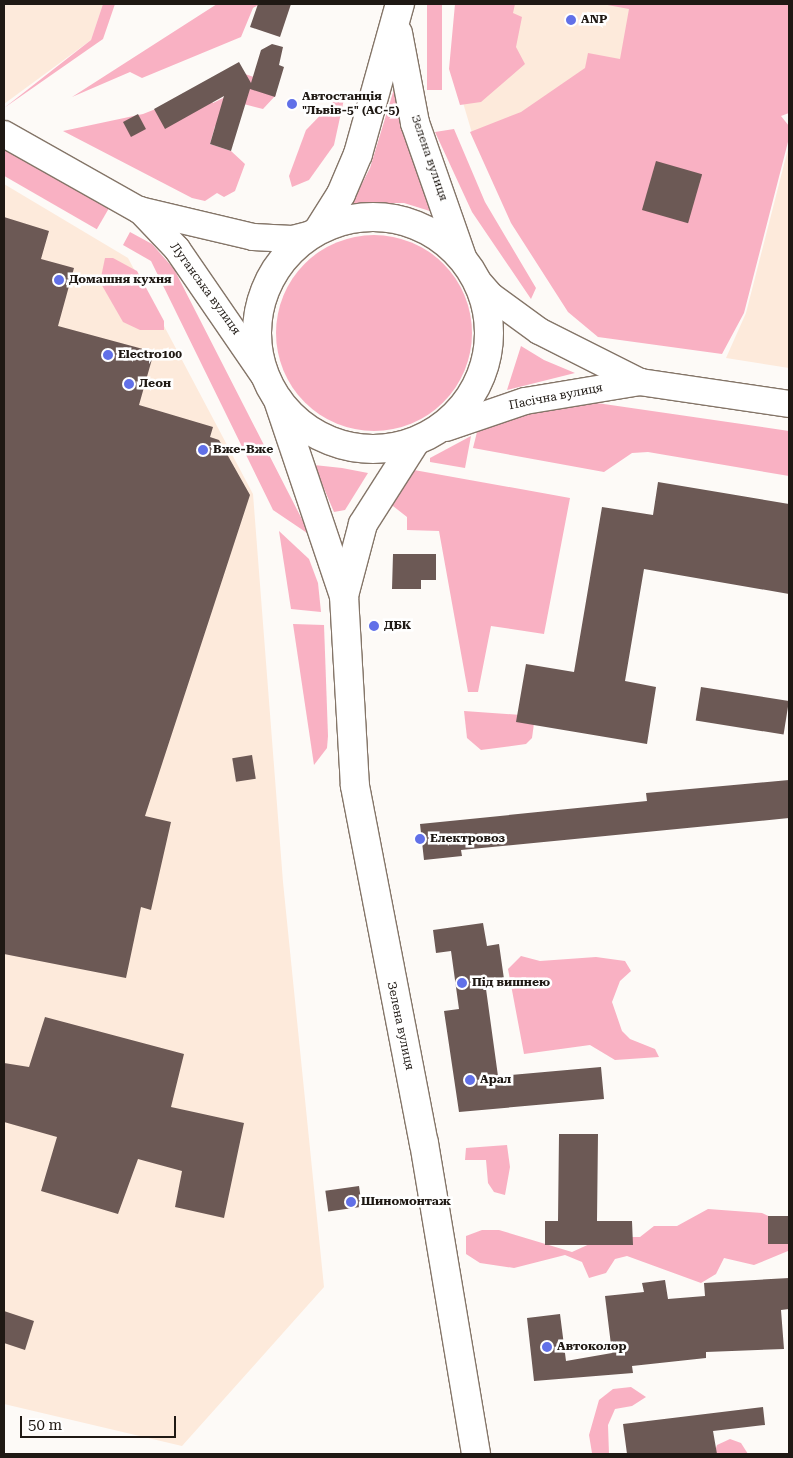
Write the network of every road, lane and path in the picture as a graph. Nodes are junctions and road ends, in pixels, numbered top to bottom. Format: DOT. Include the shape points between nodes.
graph roads {
  1 [pos="398,15"];
  2 [pos="4,134"];
  3 [pos="139,210"];
  4 [pos="315,232"];
  5 [pos="469,268"];
  6 [pos="263,374"];
  7 [pos="640,382"];
  8 [pos="278,400"];
  9 [pos="789,404"];
  10 [pos="446,428"];
  11 [pos="414,444"];
  12 [pos="344,596"];
  13 [pos="476,1454"];
  1 -- 4 [label="main road, Зелена вулиця" via="358,154 341,194"];
  1 -- 5 [label="main road, Зелена вулиця" via="415,124"];
  2 -- 3 [label="main road, Луганська вулиця"];
  3 -- 4 [label="main road, Луганська вулиця" via="253,237 292,239"];
  3 -- 6 [label="main road, Луганська вулиця" via="177,249"];
  4 -- 5 [label="main road" via="351,219 391,219 433,234"];
  4 -- 6 [label="main road" via="278,265 261,300 257,332"];
  5 -- 7 [label="main road, Пасічна вулиця" via="491,296 539,331"];
  5 -- 10 [label="main road, Зелена вулиця" via="489,322 486,361 472,397"];
  6 -- 8 [label="main road"];
  7 -- 9 [label="main road, Пасічна вулиця"];
  7 -- 10 [label="main road, Пасічна вулиця" via="525,401"];
  8 -- 11 [label="main road" via="307,426 336,442 372,450"];
  8 -- 12 [label="main road, Зелена вулиця"];
  10 -- 11 [label="main road"];
  11 -- 12 [label="main road, Зелена вулиця" via="363,524"];
  12 -- 13 [label="main road, Зелена вулиця" via="355,786 424,1143"];
}
